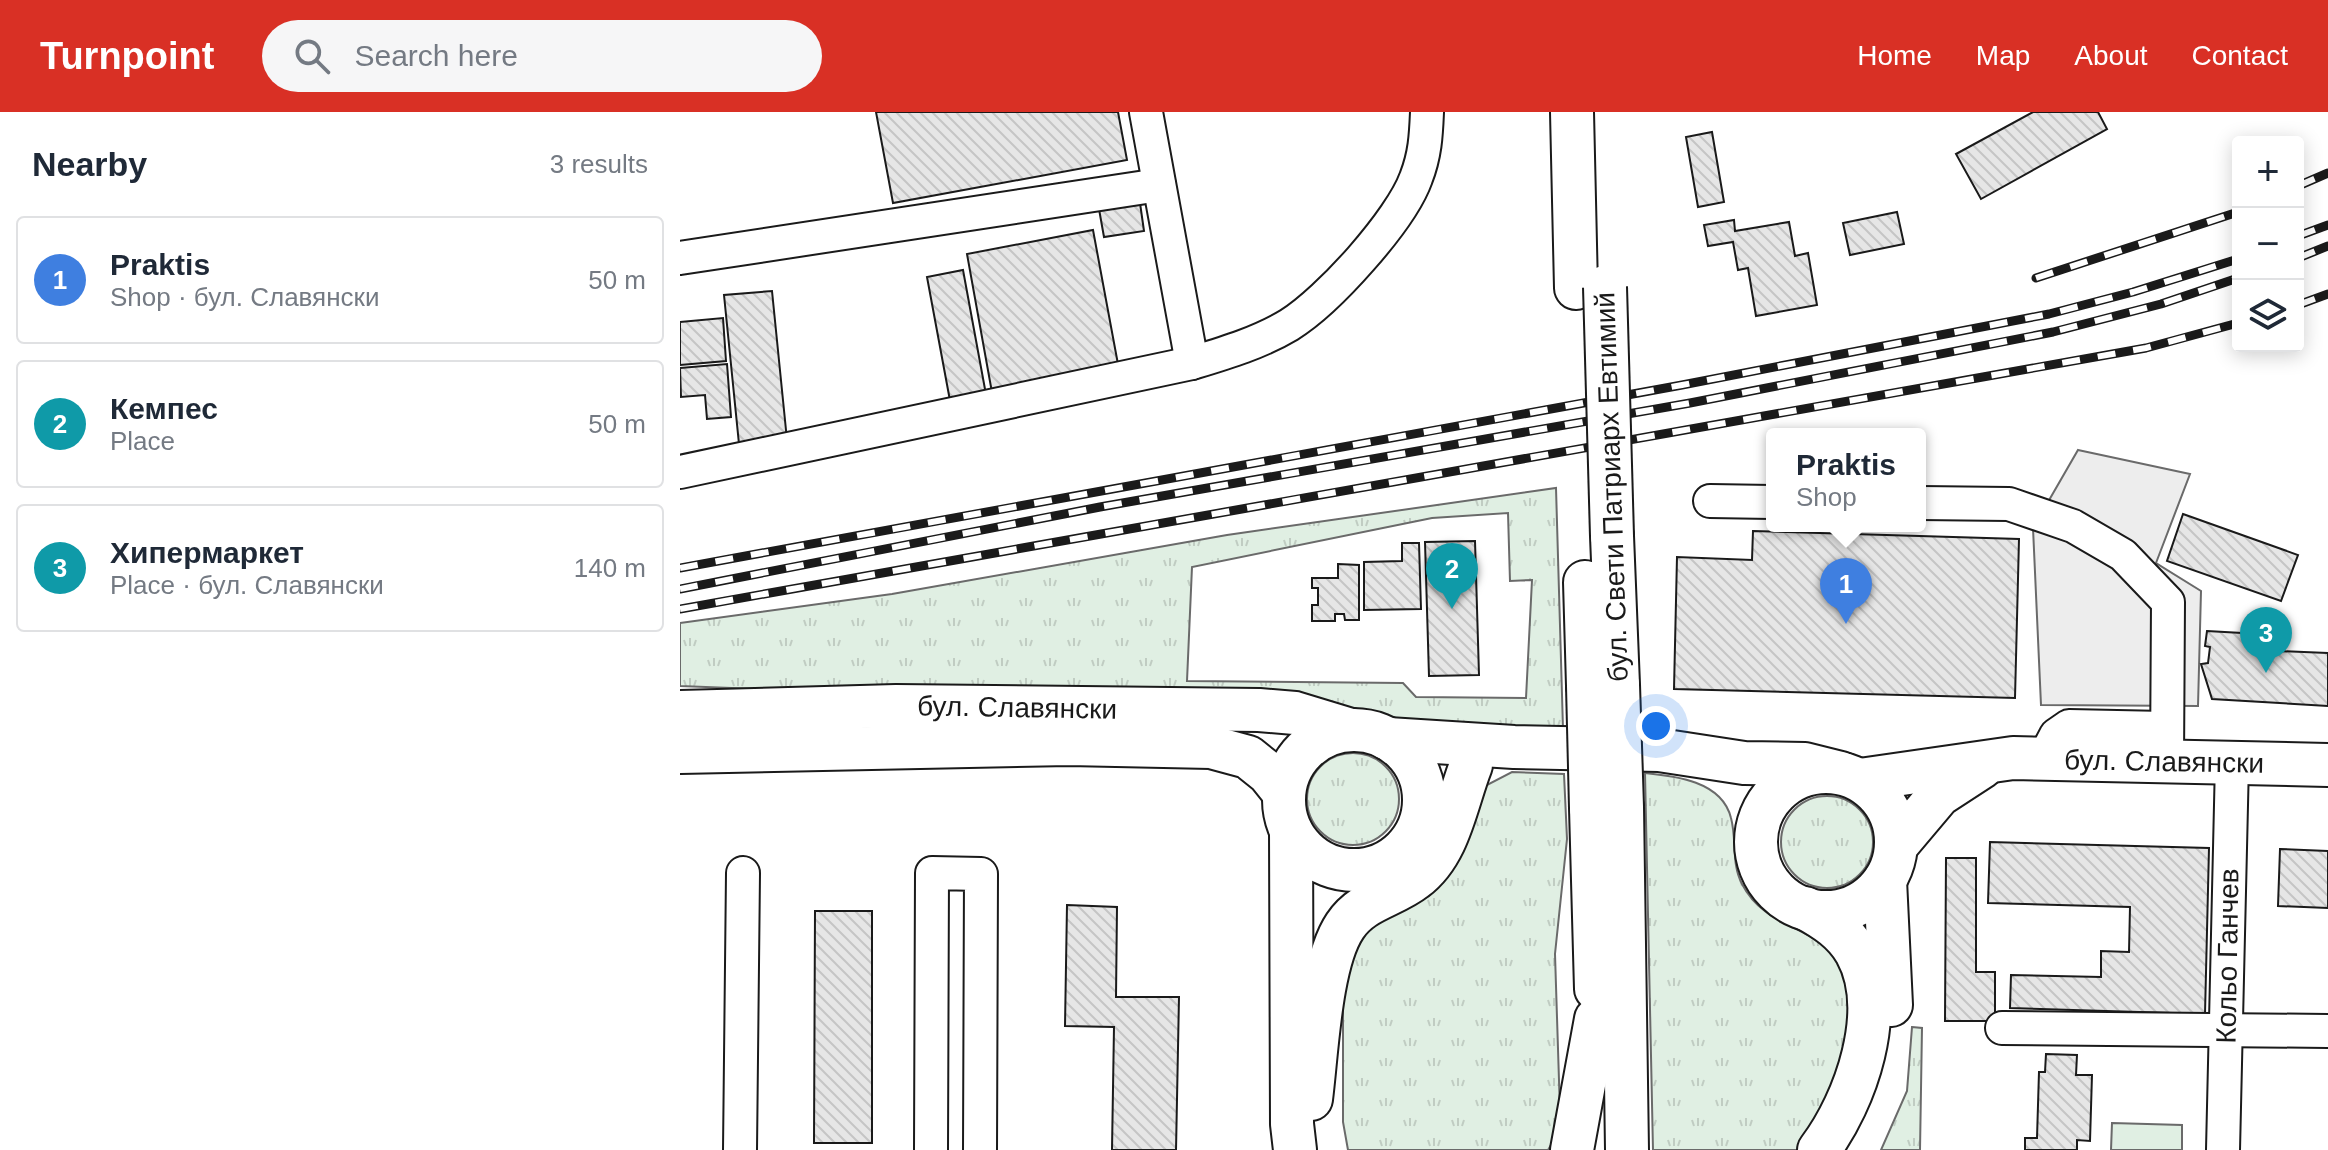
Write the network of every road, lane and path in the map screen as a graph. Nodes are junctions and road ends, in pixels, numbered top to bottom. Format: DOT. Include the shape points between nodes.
graph roads {
  1 [pos="1146,112"];
  2 [pos="1427,112"];
  3 [pos="1572,112"];
  4 [pos="1601,112"];
  5 [pos="1159,185"];
  6 [pos="680,258"];
  7 [pos="1590,288"];
  8 [pos="1192,363"];
  9 [pos="680,472"];
  10 [pos="1710,501"];
  11 [pos="1766,502"];
  12 [pos="1926,503"];
  13 [pos="680,712"];
  14 [pos="1370,735"];
  15 [pos="2166,744"];
  16 [pos="1514,747"];
  17 [pos="680,752"];
  18 [pos="1685,754"];
  19 [pos="2000,759"];
  20 [pos="2232,762"];
  21 [pos="1471,765"];
  22 [pos="2328,765"];
  23 [pos="1850,777"];
  24 [pos="1607,808"];
  25 [pos="1288,812"];
  26 [pos="1760,819"];
  27 [pos="1420,822"];
  28 [pos="1891,863"];
  29 [pos="1379,865"];
  30 [pos="743,873"];
  31 [pos="1805,908"];
  32 [pos="1596,1019"];
  33 [pos="2002,1028"];
  34 [pos="2226,1030"];
  35 [pos="2328,1031"];
  36 [pos="1311,1099"];
  37 [pos="740,1150"];
  38 [pos="931,1150"];
  39 [pos="980,1150"];
  40 [pos="1295,1150"];
  41 [pos="1317,1150"];
  42 [pos="1572,1150"];
  43 [pos="1598,1150"];
  44 [pos="1627,1150"];
  45 [pos="1819,1150"];
  46 [pos="1849,1150"];
  47 [pos="2223,1150"];
  1 -- 5 [label="street"];
  2 -- 8 [label="street" via="1426,148 1415,182 1367,252 1290,324"];
  3 -- 7 [label="main road, бул. Свети Патриарх Евтимий"];
  4 -- 7 [label="main road, бул. Свети Патриарх Евтимий"];
  5 -- 6 [label="street"];
  5 -- 8 [label="street"];
  7 -- 24 [label="main road, бул. Свети Патриарх Евтимий, bridge"];
  8 -- 9 [label="street"];
  10 -- 11 [label="street"];
  12 -- 15 [label="street" via="2009,504 2073,526 2123,555 2168,602"];
  13 -- 14 [label="main road, бул. Славянски" via="896,706 1259,710 1303,715"];
  14 -- 16 [label="main road, бул. Славянски"];
  14 -- 25 [label="main road" via="1325,736 1309,746 1292,767"];
  14 -- 27 [label="main road" via="1407,754 1424,798"];
  15 -- 19 [label="main road, бул. Славянски"];
  15 -- 20 [label="main road, бул. Славянски"];
  16 -- 18 [label="main road, бул. Славянски"];
  16 -- 21 [label="main road, бул. Славянски"];
  17 -- 25 [label="main road, бул. Славянски" via="1069,744 1211,747 1248,757 1268,773"];
  18 -- 23 [label="main road, бул. Славянски" via="1744,763 1805,764"];
  18 -- 26 [label="main road, бул. Славянски" via="1732,781"];
  19 -- 23 [label="main road, бул. Славянски"];
  19 -- 28 [label="main road, бул. Славянски" via="1939,795"];
  20 -- 22 [label="main road, бул. Славянски"];
  20 -- 34 [label="street, Кольо Ганчев"];
  21 -- 27 [label="main road, бул. Славянски" via="1447,785"];
  21 -- 36 [label="main road" via="1433,861 1414,881 1354,914 1339,937 1329,971"];
  23 -- 26 [label="main road" via="1811,774 1792,781 1776,793"];
  23 -- 28 [label="main road" via="1888,808"];
  24 -- 32 [label="main road, бул. Свети Патриарх Евтимий"];
  24 -- 44 [label="main road, бул. Свети Патриарх Евтимий"];
  25 -- 29 [label="main road" via="1310,854 1327,864 1358,869"];
  25 -- 40 [label="main road"];
  26 -- 31 [label="main road" via="1756,846 1763,872 1780,894"];
  27 -- 29 [label="main road" via="1400,852"];
  28 -- 31 [label="main road" via="1864,901 1835,911"];
  28 -- 46 [label="main road" via="1891,1000 1885,1063 1871,1108"];
  29 -- 36 [label="main road" via="1335,894 1316,923 1310,963"];
  30 -- 37 [label="street"];
  31 -- 45 [label="main road" via="1842,933 1855,950 1866,981 1866,1038 1857,1077 1844,1112"];
  32 -- 42 [label="main road"];
  32 -- 43 [label="main road, бул. Свети Патриарх Евтимий"];
  33 -- 34 [label="street"];
  34 -- 35 [label="street"];
  34 -- 47 [label="street, Кольо Ганчев"];
  36 -- 41 [label="main road"];
  38 -- 39 [label="street" via="932,873 981,874"];
}
